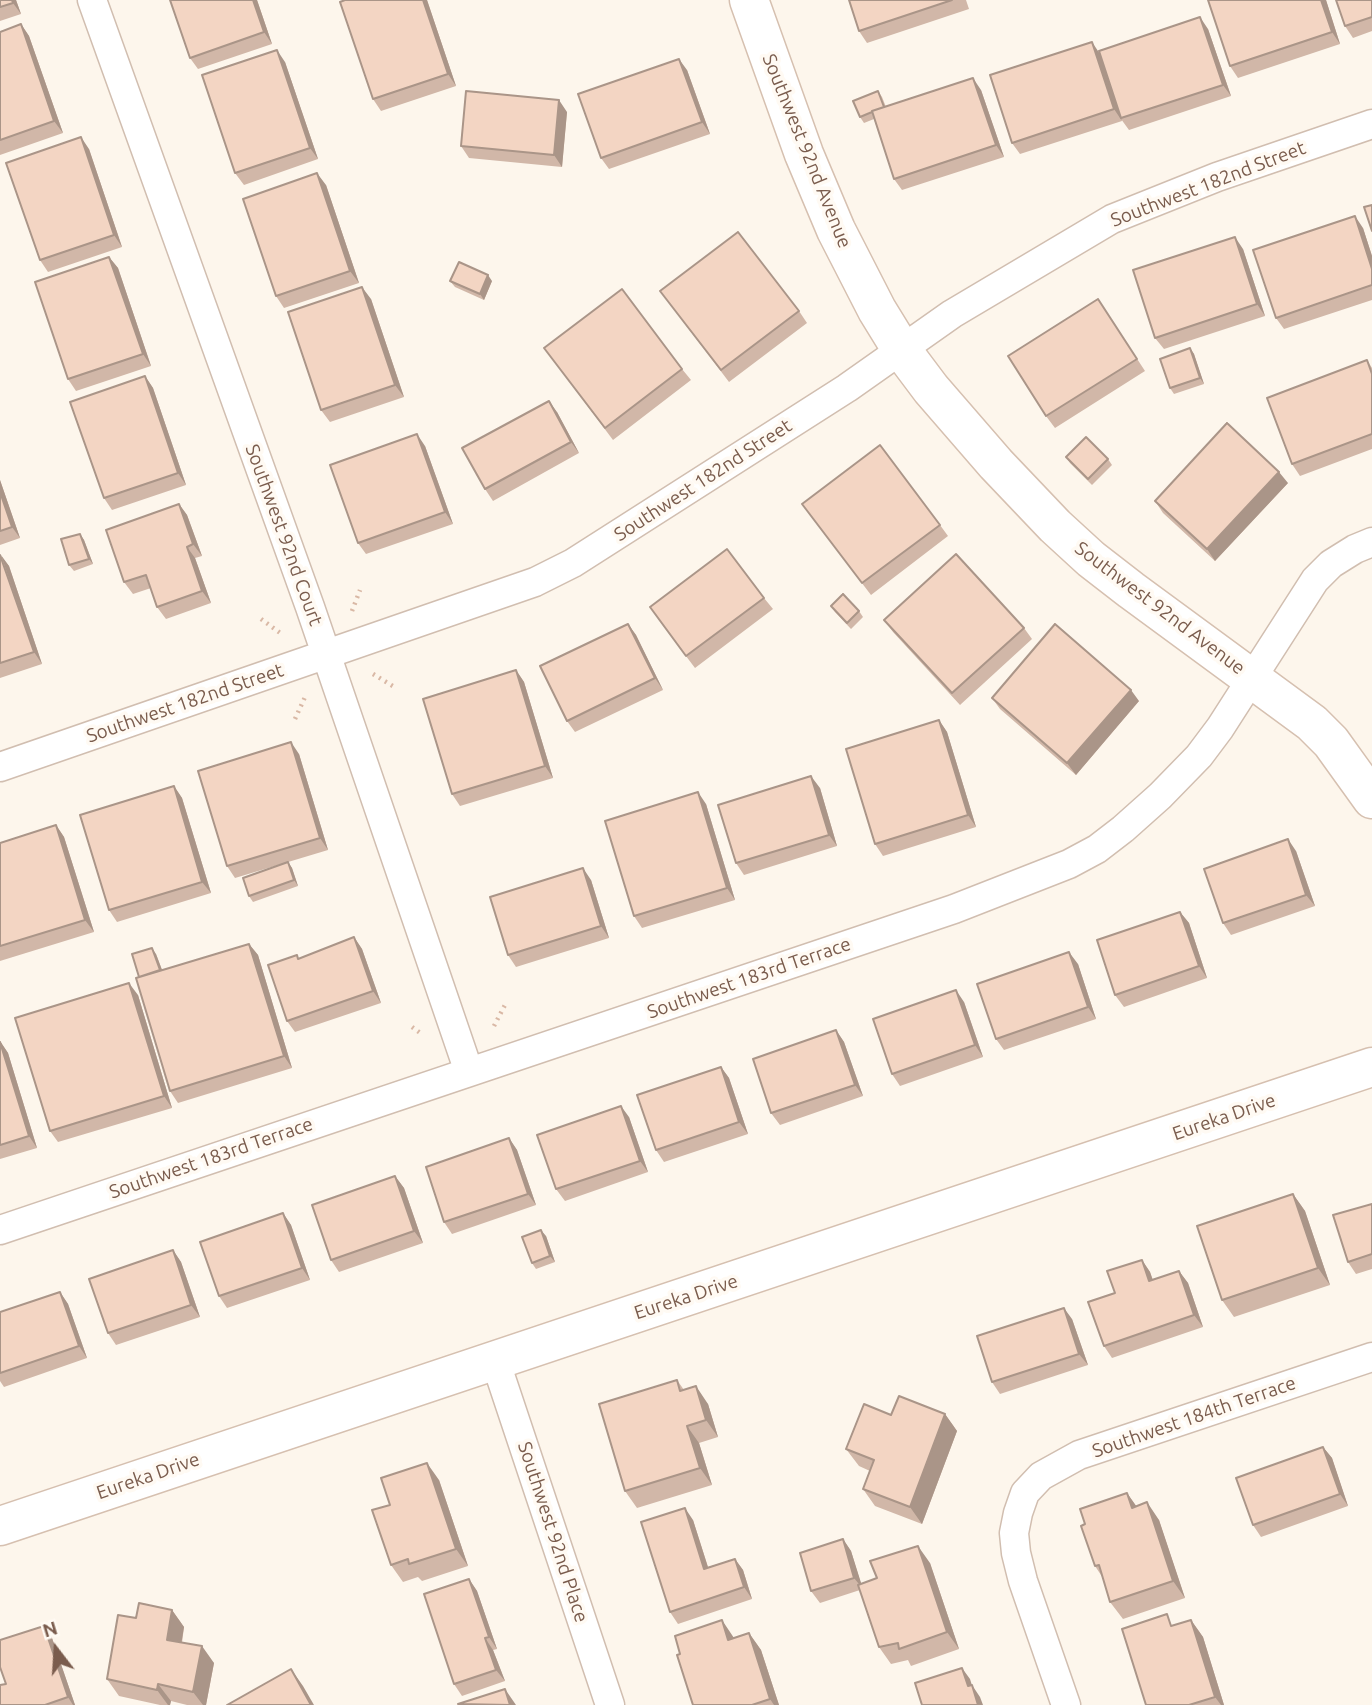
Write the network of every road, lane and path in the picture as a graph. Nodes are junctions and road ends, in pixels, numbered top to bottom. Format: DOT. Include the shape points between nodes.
graph roads {
  1 [pos="92,0"];
  2 [pos="749,0"];
  3 [pos="1372,124"];
  4 [pos="901,349"];
  5 [pos="1372,542"];
  6 [pos="359,590"];
  7 [pos="352,611"];
  8 [pos="261,619"];
  9 [pos="284,636"];
  10 [pos="326,654"];
  11 [pos="373,674"];
  12 [pos="1252,678"];
  13 [pos="396,688"];
  14 [pos="304,697"];
  15 [pos="296,719"];
  16 [pos="0,767"];
  17 [pos="1372,799"];
  18 [pos="506,1003"];
  19 [pos="494,1026"];
  20 [pos="1372,1067"];
  21 [pos="469,1072"];
  22 [pos="0,1230"];
  23 [pos="1372,1357"];
  24 [pos="495,1360"];
  25 [pos="0,1526"];
  26 [pos="610,1705"];
  27 [pos="1066,1705"];
  1 -- 10 [label="street, Southwest 92nd Court"];
  2 -- 4 [label="main road, Southwest 92nd Avenue" via="818,190"];
  3 -- 4 [label="street, Southwest 182nd Street" via="1112,219"];
  4 -- 10 [label="street, Southwest 182nd Street" via="573,564 500,595"];
  4 -- 12 [label="main road, Southwest 92nd Avenue" via="963,428 1055,526 1131,590"];
  5 -- 12 [label="street, Southwest 183rd Terrace" via="1355,549 1315,580"];
  6 -- 7 [label="path"];
  8 -- 9 [label="path"];
  10 -- 16 [label="street, Southwest 182nd Street"];
  10 -- 21 [label="street, Southwest 92nd Court"];
  11 -- 13 [label="path"];
  12 -- 17 [label="main road, Southwest 92nd Avenue" via="1331,742"];
  12 -- 21 [label="street, Southwest 183rd Terrace" via="1199,756 1160,796 1097,849 1069,864 954,909"];
  14 -- 15 [label="path"];
  18 -- 19 [label="path"];
  20 -- 24 [label="main road, Eureka Drive"];
  21 -- 22 [label="street, Southwest 183rd Terrace"];
  23 -- 27 [label="street, Southwest 184th Terrace" via="1079,1455 1041,1476 1026,1493 1014,1533 1016,1553"];
  24 -- 25 [label="main road, Eureka Drive"];
  24 -- 26 [label="street, Southwest 92nd Place"];
}
